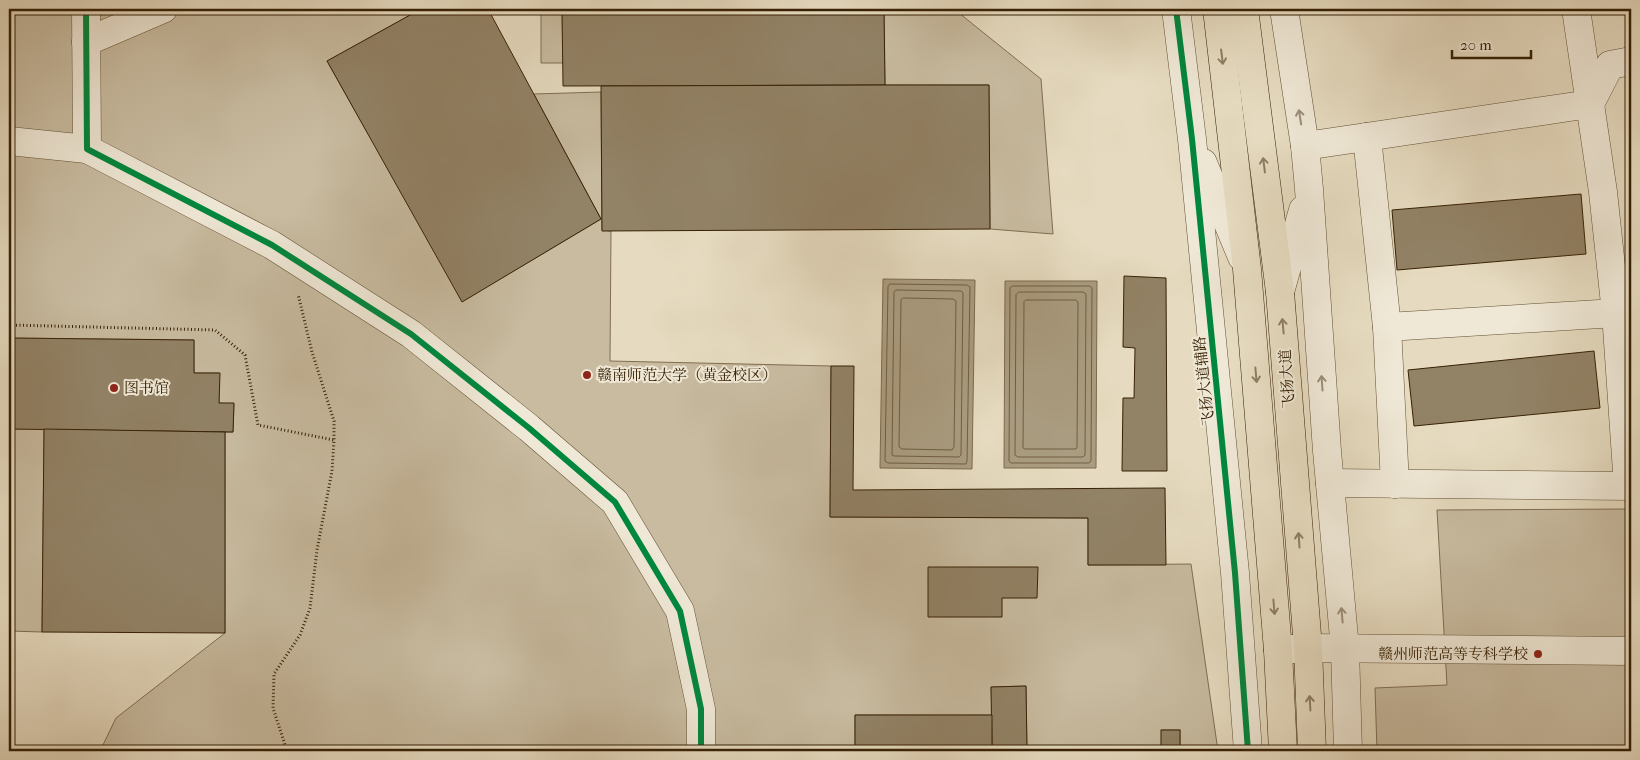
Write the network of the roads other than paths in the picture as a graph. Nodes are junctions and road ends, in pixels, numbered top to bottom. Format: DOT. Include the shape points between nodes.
graph roads {
  1 [pos="86,9"];
  2 [pos="163,9"];
  3 [pos="1176,9"];
  4 [pos="1216,9"];
  5 [pos="1244,9"];
  6 [pos="1284,9"];
  7 [pos="1576,9"];
  8 [pos="86,42"];
  9 [pos="1631,60"];
  10 [pos="1590,104"];
  11 [pos="1367,137"];
  12 [pos="1192,139"];
  13 [pos="9,141"];
  14 [pos="1305,146"];
  15 [pos="87,150"];
  16 [pos="1309,190"];
  17 [pos="1247,268"];
  18 [pos="1280,292"];
  19 [pos="1616,313"];
  20 [pos="1387,327"];
  21 [pos="1286,360"];
  22 [pos="1625,378"];
  23 [pos="1327,451"];
  24 [pos="1330,483"];
  25 [pos="1395,484"];
  26 [pos="1630,486"];
  27 [pos="1308,648"];
  28 [pos="1345,649"];
  29 [pos="1278,650"];
  30 [pos="1631,651"];
  31 [pos="1280,743"];
  32 [pos="701,751"];
  33 [pos="1248,751"];
  34 [pos="1312,751"];
  35 [pos="1348,751"];
  1 -- 8 [label="street"];
  2 -- 8 [label="street"];
  3 -- 12 [label="street, 飞扬大道辅路"];
  4 -- 17 [label="main road, 飞扬大道, one-way"];
  18 -- 5 [label="main road, 飞扬大道, one-way"];
  14 -- 6 [label="street, one-way"];
  7 -- 10 [label="street"];
  8 -- 15 [label="street"];
  9 -- 10 [label="street" via="1610,65"];
  10 -- 11 [label="street"];
  10 -- 19 [label="street"];
  11 -- 14 [label="street"];
  11 -- 20 [label="street"];
  12 -- 17 [label="street"];
  12 -- 33 [label="street, 飞扬大道辅路" via="1235,573"];
  13 -- 15 [label="street"];
  14 -- 16 [label="street"];
  15 -- 32 [label="street" via="272,245 411,334 615,502 680,611 701,709"];
  16 -- 18 [label="street"];
  23 -- 16 [label="street, one-way"];
  17 -- 29 [label="main road, 飞扬大道, one-way"];
  21 -- 18 [label="main road, 飞扬大道, one-way"];
  19 -- 20 [label="street"];
  19 -- 22 [label="street"];
  20 -- 25 [label="street"];
  21 -- 23 [label="street"];
  27 -- 21 [label="main road, 飞扬大道, one-way"];
  22 -- 26 [label="street"];
  23 -- 24 [label="street"];
  24 -- 25 [label="street"];
  28 -- 24 [label="street, one-way"];
  25 -- 26 [label="street"];
  27 -- 28 [label="street"];
  27 -- 29 [label="street"];
  34 -- 27 [label="main road, 飞扬大道, one-way"];
  28 -- 30 [label="street"];
  28 -- 35 [label="street"];
  29 -- 31 [label="main road, 飞扬大道"];
}
